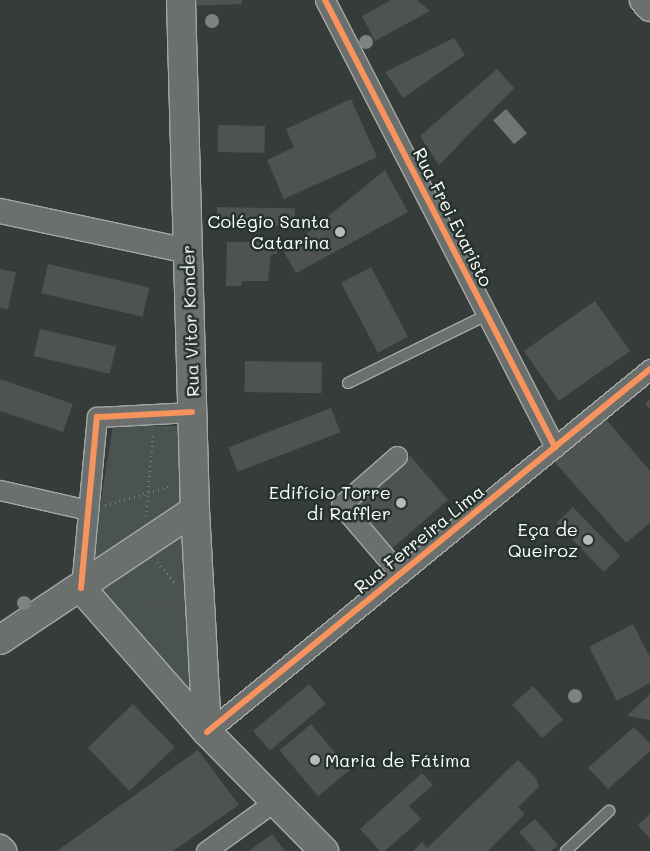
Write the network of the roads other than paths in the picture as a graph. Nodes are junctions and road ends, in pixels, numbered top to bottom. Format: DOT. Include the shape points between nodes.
graph roads {
  1 [pos="181,0"];
  2 [pos="325,0"];
  3 [pos="644,0"];
  4 [pos="650,7"];
  5 [pos="0,211"];
  6 [pos="188,251"];
  7 [pos="487,315"];
  8 [pos="650,369"];
  9 [pos="348,383"];
  10 [pos="192,412"];
  11 [pos="555,447"];
  12 [pos="397,456"];
  13 [pos="0,490"];
  14 [pos="88,510"];
  15 [pos="195,510"];
  16 [pos="153,538"];
  17 [pos="197,548"];
  18 [pos="400,574"];
  19 [pos="81,588"];
  20 [pos="0,640"];
  21 [pos="207,732"];
  22 [pos="275,801"];
  23 [pos="609,811"];
  24 [pos="206,851"];
  25 [pos="324,851"];
  26 [pos="566,851"];
  1 -- 6 [label="main road, Rua Vitor Konder"];
  2 -- 7 [label="street, Rua Frei Evaristo"];
  3 -- 4 [label="main road"];
  5 -- 6 [label="street"];
  6 -- 10 [label="main road, Rua Vitor Konder"];
  7 -- 9 [label="lane"];
  7 -- 11 [label="street, Rua Frei Evaristo"];
  8 -- 11 [label="street, Rua Ferreira Lima"];
  10 -- 14 [label="street" via="97,417"];
  10 -- 15 [label="main road, Rua Vitor Konder"];
  11 -- 18 [label="street, Rua Ferreira Lima"];
  12 -- 18 [label="street" via="341,505"];
  13 -- 14 [label="street"];
  14 -- 19 [label="street"];
  15 -- 16 [label="main road"];
  15 -- 17 [label="main road, Rua Vitor Konder"];
  16 -- 17 [label="main road" via="182,535"];
  16 -- 19 [label="main road"];
  17 -- 21 [label="main road, Rua Vitor Konder"];
  18 -- 21 [label="street, Rua Ferreira Lima"];
  19 -- 20 [label="main road"];
  19 -- 21 [label="main road"];
  21 -- 22 [label="main road"];
  22 -- 24 [label="street"];
  22 -- 25 [label="main road"];
  23 -- 26 [label="lane"];
}
